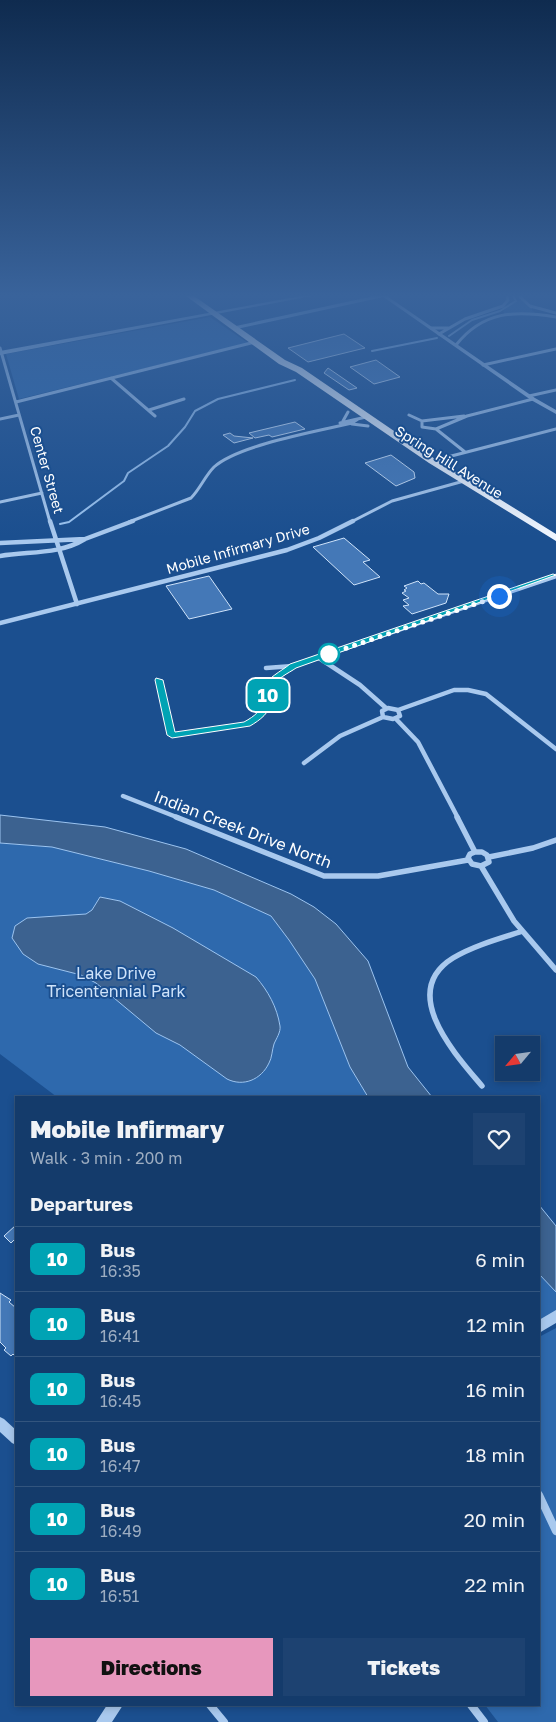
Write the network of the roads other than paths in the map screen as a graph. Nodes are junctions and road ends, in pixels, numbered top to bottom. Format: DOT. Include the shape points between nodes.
graph roads {
  1 [pos="8,376"];
  2 [pos="118,376"];
  3 [pos="298,376"];
  4 [pos="308,376"];
  5 [pos="500,376"];
  6 [pos="111,378"];
  7 [pos="556,390"];
  8 [pos="531,397"];
  9 [pos="184,399"];
  10 [pos="16,402"];
  11 [pos="149,410"];
  12 [pos="348,412"];
  13 [pos="556,412"];
  14 [pos="19,415"];
  15 [pos="409,415"];
  16 [pos="155,416"];
  17 [pos="468,416"];
  18 [pos="362,418"];
  19 [pos="0,419"];
  20 [pos="422,421"];
  21 [pos="344,423"];
  22 [pos="368,426"];
  23 [pos="436,429"];
  24 [pos="556,430"];
  25 [pos="465,452"];
  26 [pos="432,461"];
  27 [pos="460,482"];
  28 [pos="42,493"];
  29 [pos="0,502"];
  30 [pos="556,538"];
  31 [pos="85,539"];
  32 [pos="56,541"];
  33 [pos="0,543"];
  34 [pos="556,545"];
  35 [pos="59,551"];
  36 [pos="0,556"];
  37 [pos="556,576"];
  38 [pos="77,604"];
  39 [pos="0,623"];
  40 [pos="319,658"];
  41 [pos="293,666"];
  42 [pos="266,668"];
  43 [pos="268,688"];
  44 [pos="386,708"];
  45 [pos="398,710"];
  46 [pos="383,716"];
  47 [pos="396,718"];
  48 [pos="556,749"];
  49 [pos="304,763"];
  50 [pos="123,796"];
  51 [pos="556,840"];
  52 [pos="475,852"];
  53 [pos="489,857"];
  54 [pos="468,860"];
  55 [pos="481,866"];
  56 [pos="520,932"];
  57 [pos="556,970"];
  58 [pos="482,1086"];
  59 [pos="554,1317"];
  60 [pos="540,1326"];
  61 [pos="0,1423"];
  62 [pos="15,1438"];
  63 [pos="540,1497"];
  64 [pos="556,1531"];
  65 [pos="115,1706"];
  66 [pos="211,1706"];
  67 [pos="472,1706"];
  68 [pos="103,1722"];
  69 [pos="224,1722"];
  70 [pos="484,1722"];
  1 -- 10 [label="street, Center Street"];
  2 -- 6 [label="street"];
  3 -- 12 [label="main road, Spring Hill Avenue"];
  4 -- 18 [label="main road, Spring Hill Avenue"];
  5 -- 8 [label="street"];
  6 -- 10 [label="street"];
  6 -- 11 [label="street"];
  7 -- 8 [label="street"];
  8 -- 13 [label="street"];
  8 -- 17 [label="street"];
  9 -- 11 [label="street"];
  10 -- 14 [label="street, Center Street"];
  11 -- 16 [label="street"];
  12 -- 18 [label="main road, Spring Hill Avenue"];
  12 -- 21 [label="street"];
  14 -- 19 [label="street"];
  14 -- 28 [label="street, Center Street"];
  15 -- 20 [label="street"];
  17 -- 20 [label="street"];
  17 -- 23 [label="street"];
  18 -- 21 [label="street"];
  18 -- 22 [label="main road, Spring Hill Avenue"];
  18 -- 26 [label="main road, Spring Hill Avenue"];
  20 -- 23 [label="street" via="422,427"];
  21 -- 22 [label="street"];
  21 -- 31 [label="street" via="229,457 213,468 190,498"];
  22 -- 27 [label="main road, Spring Hill Avenue"];
  23 -- 25 [label="street"];
  24 -- 25 [label="street"];
  25 -- 26 [label="street"];
  26 -- 27 [label="main road, Spring Hill Avenue"];
  27 -- 30 [label="main road, Spring Hill Avenue"];
  27 -- 34 [label="main road, Spring Hill Avenue"];
  27 -- 38 [label="street, Mobile Infirmary Drive" via="392,501 288,550"];
  28 -- 29 [label="street"];
  28 -- 32 [label="street, Center Street"];
  31 -- 32 [label="street"];
  31 -- 35 [label="street"];
  32 -- 33 [label="street"];
  32 -- 35 [label="street, Center Street"];
  35 -- 36 [label="street"];
  35 -- 38 [label="street, Center Street"];
  37 -- 40 [label="street"];
  38 -- 39 [label="street, Mobile Infirmary Drive"];
  40 -- 41 [label="street"];
  40 -- 44 [label="street" via="360,685"];
  41 -- 42 [label="street"];
  41 -- 43 [label="street"];
  44 -- 45 [label="street"];
  44 -- 46 [label="street" via="381,713"];
  45 -- 47 [label="street" via="400,716"];
  45 -- 48 [label="street" via="446,692 468,690 486,694"];
  46 -- 47 [label="street"];
  46 -- 49 [label="street" via="340,736"];
  47 -- 52 [label="street" via="418,742"];
  50 -- 54 [label="street, Indian Creek Drive North" via="324,876 356,879"];
  51 -- 53 [label="street"];
  52 -- 53 [label="street"];
  52 -- 54 [label="street"];
  53 -- 55 [label="street" via="489,862"];
  54 -- 55 [label="street"];
  55 -- 56 [label="street" via="498,900"];
  56 -- 57 [label="street"];
  56 -- 58 [label="street" via="447,962 432,980 429,995 446,1039"];
  59 -- 60 [label="street"];
  61 -- 62 [label="street"];
  63 -- 64 [label="street"];
  65 -- 68 [label="street"];
  66 -- 69 [label="street"];
  67 -- 70 [label="street"];
}
